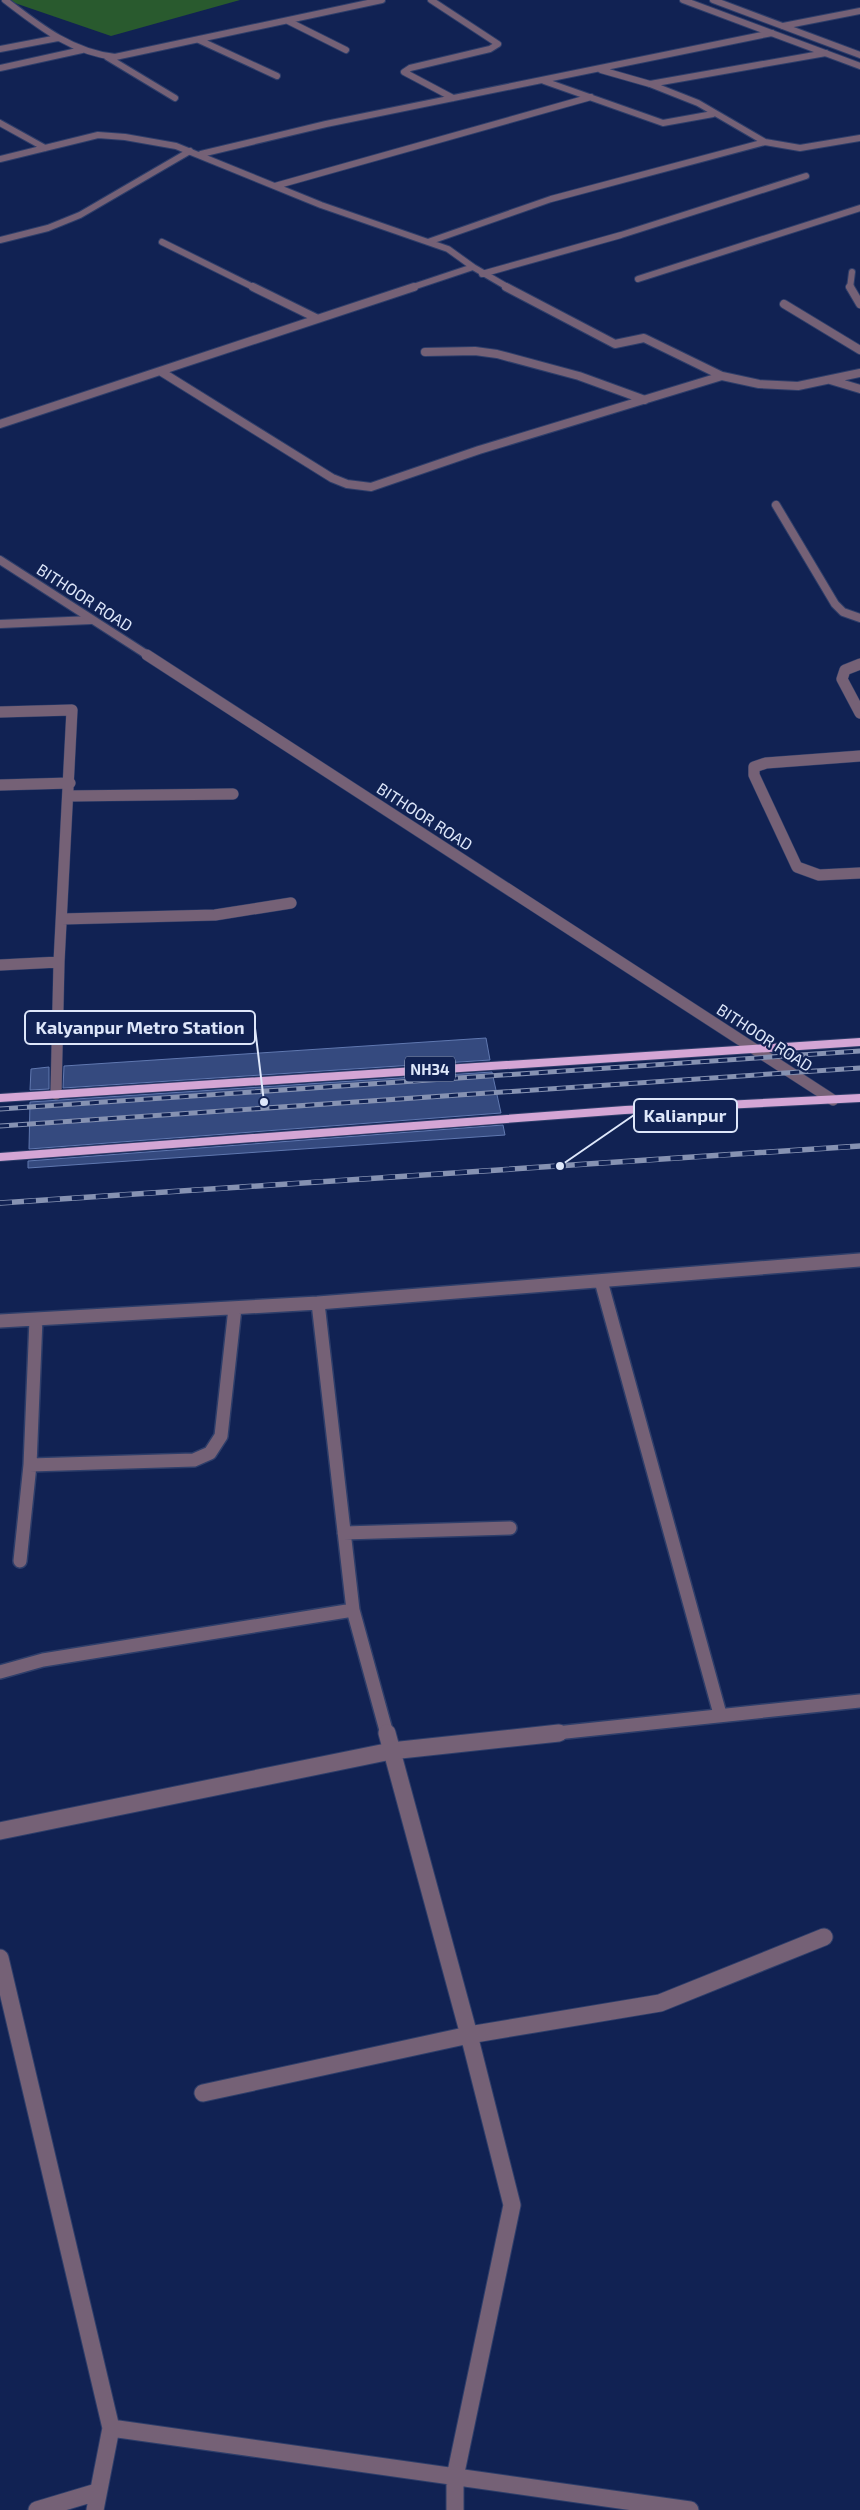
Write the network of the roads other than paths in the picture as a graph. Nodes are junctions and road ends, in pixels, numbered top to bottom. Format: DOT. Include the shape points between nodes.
graph roads {
  1 [pos="5,0"];
  2 [pos="382,0"];
  3 [pos="432,0"];
  4 [pos="683,0"];
  5 [pos="713,0"];
  6 [pos="860,11"];
  7 [pos="288,22"];
  8 [pos="783,26"];
  9 [pos="772,33"];
  10 [pos="58,38"];
  11 [pos="199,40"];
  12 [pos="0,49"];
  13 [pos="82,50"];
  14 [pos="346,50"];
  15 [pos="826,53"];
  16 [pos="860,55"];
  17 [pos="107,57"];
  18 [pos="860,66"];
  19 [pos="0,68"];
  20 [pos="599,69"];
  21 [pos="277,76"];
  22 [pos="542,80"];
  23 [pos="650,84"];
  24 [pos="591,97"];
  25 [pos="175,98"];
  26 [pos="453,98"];
  27 [pos="713,114"];
  28 [pos="0,123"];
  29 [pos="860,138"];
  30 [pos="765,142"];
  31 [pos="45,148"];
  32 [pos="190,151"];
  33 [pos="201,154"];
  34 [pos="0,160"];
  35 [pos="806,176"];
  36 [pos="275,186"];
  37 [pos="860,208"];
  38 [pos="0,240"];
  39 [pos="162,242"];
  40 [pos="428,242"];
  41 [pos="473,267"];
  42 [pos="852,272"];
  43 [pos="482,274"];
  44 [pos="638,280"];
  45 [pos="784,304"];
  46 [pos="860,304"];
  47 [pos="316,318"];
  48 [pos="860,350"];
  49 [pos="425,352"];
  50 [pos="160,371"];
  51 [pos="860,373"];
  52 [pos="722,376"];
  53 [pos="830,380"];
  54 [pos="860,389"];
  55 [pos="645,400"];
  56 [pos="0,424"];
  57 [pos="776,505"];
  58 [pos="0,560"];
  59 [pos="860,618"];
  60 [pos="91,620"];
  61 [pos="0,624"];
  62 [pos="860,664"];
  63 [pos="0,712"];
  64 [pos="860,713"];
  65 [pos="860,756"];
  66 [pos="70,783"];
  67 [pos="0,785"];
  68 [pos="233,794"];
  69 [pos="69,796"];
  70 [pos="860,873"];
  71 [pos="291,903"];
  72 [pos="62,919"];
  73 [pos="60,962"];
  74 [pos="0,965"];
  75 [pos="860,1042"];
  76 [pos="753,1048"];
  77 [pos="56,1094"];
  78 [pos="0,1098"];
  79 [pos="860,1098"];
  80 [pos="833,1100"];
  81 [pos="0,1157"];
  82 [pos="860,1260"];
  83 [pos="601,1281"];
  84 [pos="318,1304"];
  85 [pos="235,1308"];
  86 [pos="36,1319"];
  87 [pos="0,1321"];
  88 [pos="30,1465"];
  89 [pos="510,1528"];
  90 [pos="344,1533"];
  91 [pos="20,1561"];
  92 [pos="353,1610"];
  93 [pos="0,1672"];
  94 [pos="860,1700"];
  95 [pos="720,1714"];
  96 [pos="391,1751"];
  97 [pos="0,1831"];
  98 [pos="824,1937"];
  99 [pos="0,1958"];
  100 [pos="469,2035"];
  101 [pos="204,2093"];
  102 [pos="111,2428"];
  103 [pos="455,2477"];
  104 [pos="96,2501"];
  105 [pos="36,2510"];
  106 [pos="455,2510"];
  107 [pos="690,2510"];
  1 -- 10 [label="street"];
  2 -- 7 [label="street"];
  3 -- 26 [label="street" via="498,44 490,49 404,72"];
  4 -- 9 [label="street"];
  5 -- 8 [label="street"];
  6 -- 8 [label="street"];
  7 -- 11 [label="street"];
  7 -- 14 [label="street"];
  8 -- 16 [label="street"];
  9 -- 15 [label="street"];
  9 -- 20 [label="street"];
  10 -- 12 [label="street"];
  10 -- 13 [label="street"];
  11 -- 17 [label="street"];
  11 -- 21 [label="street"];
  13 -- 17 [label="street"];
  13 -- 19 [label="street"];
  15 -- 18 [label="street"];
  15 -- 23 [label="street"];
  17 -- 25 [label="street"];
  20 -- 22 [label="street"];
  20 -- 23 [label="street"];
  22 -- 24 [label="street"];
  22 -- 26 [label="street"];
  23 -- 27 [label="street" via="698,103"];
  24 -- 27 [label="street" via="666,123"];
  24 -- 36 [label="street"];
  26 -- 33 [label="street"];
  27 -- 30 [label="street"];
  28 -- 31 [label="street"];
  29 -- 30 [label="street" via="798,149"];
  30 -- 40 [label="street" via="551,199"];
  31 -- 32 [label="street" via="111,135"];
  31 -- 34 [label="street"];
  32 -- 33 [label="street"];
  32 -- 38 [label="street" via="93,209 46,229"];
  33 -- 36 [label="street"];
  35 -- 43 [label="street" via="621,235"];
  36 -- 40 [label="street"];
  37 -- 44 [label="street"];
  39 -- 47 [label="street"];
  40 -- 41 [label="street" via="457,254"];
  41 -- 43 [label="street"];
  41 -- 47 [label="street"];
  42 -- 46 [label="street" via="850,288"];
  43 -- 52 [label="street" via="615,344 644,338"];
  45 -- 48 [label="street"];
  47 -- 50 [label="street"];
  49 -- 55 [label="street" via="497,354 579,376"];
  50 -- 55 [label="street" via="332,478 361,487 371,487 479,450"];
  50 -- 56 [label="street"];
  51 -- 53 [label="street"];
  52 -- 53 [label="street" via="782,386"];
  52 -- 55 [label="street"];
  53 -- 54 [label="street"];
  57 -- 59 [label="street" via="835,604 850,616"];
  58 -- 60 [label="street, BITHOOR ROAD"];
  60 -- 61 [label="street"];
  60 -- 76 [label="street, BITHOOR ROAD"];
  62 -- 64 [label="street" via="845,670 842,679"];
  63 -- 66 [label="street" via="72,710"];
  65 -- 70 [label="street" via="766,763 754,767 754,775 797,867 804,873 822,875"];
  66 -- 67 [label="street"];
  66 -- 69 [label="street"];
  68 -- 69 [label="street"];
  69 -- 72 [label="street"];
  71 -- 72 [label="street" via="215,915"];
  72 -- 73 [label="street"];
  73 -- 74 [label="street"];
  73 -- 77 [label="street"];
  75 -- 76 [label="highway, NH34"];
  76 -- 77 [label="highway, NH34"];
  76 -- 80 [label="street, BITHOOR ROAD"];
  77 -- 78 [label="highway, NH34"];
  79 -- 80 [label="highway"];
  80 -- 81 [label="highway" via="625,1110"];
  82 -- 83 [label="street"];
  83 -- 84 [label="street"];
  83 -- 95 [label="street"];
  84 -- 85 [label="street"];
  84 -- 90 [label="street"];
  85 -- 86 [label="street"];
  85 -- 88 [label="street" via="221,1436 210,1452 194,1460"];
  86 -- 87 [label="street"];
  86 -- 88 [label="street"];
  88 -- 91 [label="street"];
  89 -- 90 [label="street"];
  90 -- 92 [label="street"];
  92 -- 93 [label="street" via="43,1660"];
  92 -- 96 [label="street"];
  94 -- 95 [label="street"];
  95 -- 96 [label="street"];
  96 -- 97 [label="street"];
  96 -- 100 [label="street"];
  98 -- 100 [label="street" via="660,2003"];
  99 -- 102 [label="street"];
  100 -- 101 [label="street"];
  100 -- 103 [label="street" via="512,2204"];
  102 -- 103 [label="street"];
  102 -- 104 [label="street"];
  103 -- 106 [label="street"];
  103 -- 107 [label="street"];
  104 -- 105 [label="street"];
}
